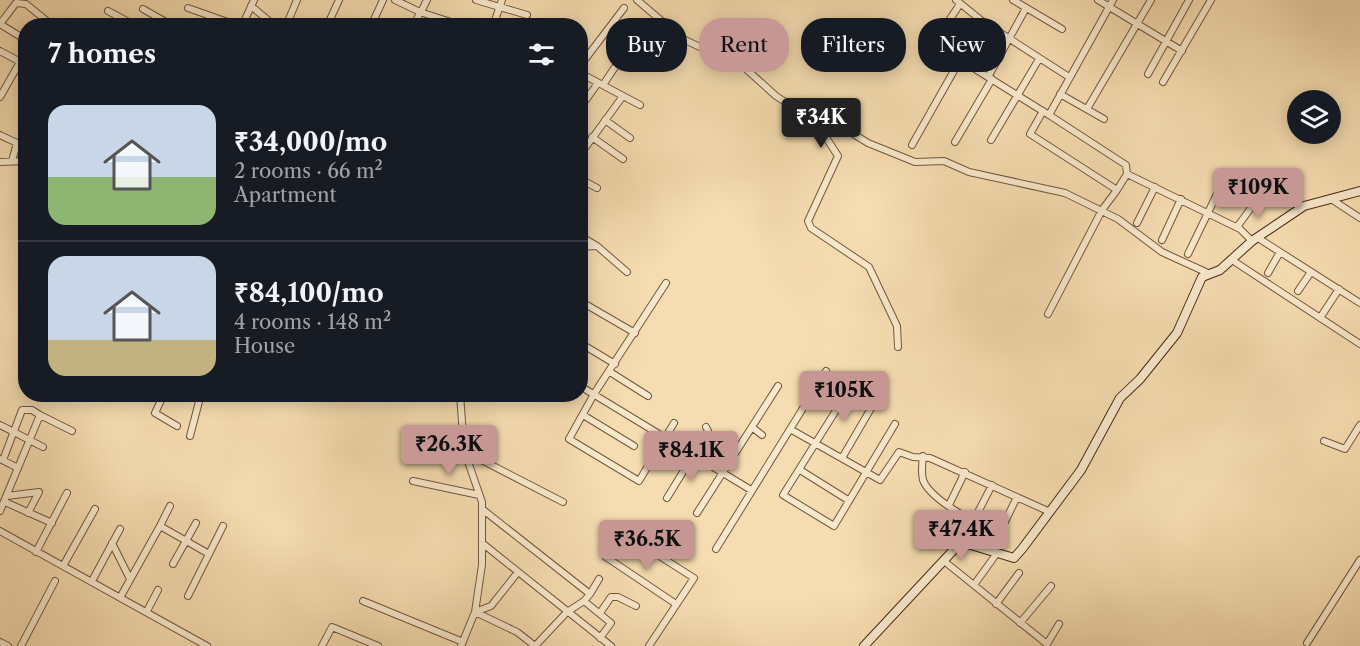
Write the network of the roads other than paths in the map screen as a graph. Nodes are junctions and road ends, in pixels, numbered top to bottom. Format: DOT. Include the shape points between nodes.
graph roads {
  1 [pos="297,0"];
  2 [pos="339,0"];
  3 [pos="383,0"];
  4 [pos="395,0"];
  5 [pos="426,0"];
  6 [pos="476,0"];
  7 [pos="502,0"];
  8 [pos="637,0"];
  9 [pos="1098,0"];
  10 [pos="1151,0"];
  11 [pos="1189,0"];
  12 [pos="1211,0"];
  13 [pos="1016,1"];
  14 [pos="958,2"];
  15 [pos="252,3"];
  16 [pos="1111,3"];
  17 [pos="188,8"];
  18 [pos="499,8"];
  19 [pos="624,8"];
  20 [pos="1026,8"];
  21 [pos="143,9"];
  22 [pos="108,11"];
  23 [pos="421,12"];
  24 [pos="527,15"];
  25 [pos="43,18"];
  26 [pos="121,18"];
  27 [pos="159,18"];
  28 [pos="217,18"];
  29 [pos="244,18"];
  30 [pos="267,18"];
  31 [pos="289,18"];
  32 [pos="331,18"];
  33 [pos="375,18"];
  34 [pos="418,18"];
  35 [pos="439,18"];
  36 [pos="496,18"];
  37 [pos="947,18"];
  38 [pos="978,18"];
  39 [pos="1138,23"];
  40 [pos="0,24"];
  41 [pos="1062,29"];
  42 [pos="18,35"];
  43 [pos="1006,37"];
  44 [pos="1009,39"];
  45 [pos="1166,43"];
  46 [pos="0,51"];
  47 [pos="1182,51"];
  48 [pos="588,55"];
  49 [pos="1039,59"];
  50 [pos="18,61"];
  51 [pos="18,71"];
  52 [pos="610,72"];
  53 [pos="951,72"];
  54 [pos="981,72"];
  55 [pos="1148,74"];
  56 [pos="588,77"];
  57 [pos="1069,77"];
  58 [pos="990,78"];
  59 [pos="1163,82"];
  60 [pos="601,84"];
  61 [pos="1060,94"];
  62 [pos="1018,95"];
  63 [pos="623,96"];
  64 [pos="0,97"];
  65 [pos="588,99"];
  66 [pos="640,105"];
  67 [pos="1087,109"];
  68 [pos="1046,113"];
  69 [pos="1104,119"];
  70 [pos="605,120"];
  71 [pos="839,125"];
  72 [pos="0,135"];
  73 [pos="592,137"];
  74 [pos="630,138"];
  75 [pos="991,140"];
  76 [pos="955,142"];
  77 [pos="588,143"];
  78 [pos="912,145"];
  79 [pos="623,159"];
  80 [pos="12,161"];
  81 [pos="18,161"];
  82 [pos="1,162"];
  83 [pos="0,169"];
  84 [pos="1127,174"];
  85 [pos="588,183"];
  86 [pos="1155,187"];
  87 [pos="597,188"];
  88 [pos="1117,189"];
  89 [pos="1360,191"];
  90 [pos="1218,192"];
  91 [pos="1259,197"];
  92 [pos="1181,199"];
  93 [pos="1331,199"];
  94 [pos="1102,210"];
  95 [pos="1208,212"];
  96 [pos="1360,218"];
  97 [pos="1137,223"];
  98 [pos="1237,227"];
  99 [pos="1255,239"];
  100 [pos="1162,240"];
  101 [pos="588,241"];
  102 [pos="597,246"];
  103 [pos="588,247"];
  104 [pos="1280,252"];
  105 [pos="1188,254"];
  106 [pos="1232,260"];
  107 [pos="627,272"];
  108 [pos="1311,272"];
  109 [pos="1268,273"];
  110 [pos="1210,274"];
  111 [pos="666,283"];
  112 [pos="1339,290"];
  113 [pos="1298,291"];
  114 [pos="1360,303"];
  115 [pos="588,306"];
  116 [pos="1048,314"];
  117 [pos="1320,318"];
  118 [pos="635,333"];
  119 [pos="1360,344"];
  120 [pos="898,347"];
  121 [pos="588,348"];
  122 [pos="615,364"];
  123 [pos="826,371"];
  124 [pos="610,372"];
  125 [pos="778,386"];
  126 [pos="850,388"];
  127 [pos="588,391"];
  128 [pos="594,394"];
  129 [pos="648,396"];
  130 [pos="160,402"];
  131 [pos="199,402"];
  132 [pos="461,402"];
  133 [pos="873,405"];
  134 [pos="40,415"];
  135 [pos="582,416"];
  136 [pos="675,423"];
  137 [pos="895,424"];
  138 [pos="0,425"];
  139 [pos="1360,425"];
  140 [pos="177,426"];
  141 [pos="706,427"];
  142 [pos="753,428"];
  143 [pos="790,429"];
  144 [pos="72,431"];
  145 [pos="14,432"];
  146 [pos="762,435"];
  147 [pos="190,436"];
  148 [pos="665,438"];
  149 [pos="29,441"];
  150 [pos="1324,441"];
  151 [pos="817,443"];
  152 [pos="43,447"];
  153 [pos="634,447"];
  154 [pos="464,450"];
  155 [pos="693,454"];
  156 [pos="923,456"];
  157 [pos="842,458"];
  158 [pos="2,460"];
  159 [pos="18,468"];
  160 [pos="800,471"];
  161 [pos="866,471"];
  162 [pos="965,472"];
  163 [pos="723,473"];
  164 [pos="413,481"];
  165 [pos="992,485"];
  166 [pos="752,490"];
  167 [pos="67,493"];
  168 [pos="479,495"];
  169 [pos="1017,497"];
  170 [pos="668,498"];
  171 [pos="6,499"];
  172 [pos="848,500"];
  173 [pos="563,502"];
  174 [pos="949,505"];
  175 [pos="170,507"];
  176 [pos="95,509"];
  177 [pos="482,509"];
  178 [pos="0,511"];
  179 [pos="1050,512"];
  180 [pos="28,513"];
  181 [pos="697,513"];
  182 [pos="973,522"];
  183 [pos="52,523"];
  184 [pos="196,523"];
  185 [pos="160,526"];
  186 [pos="223,526"];
  187 [pos="120,529"];
  188 [pos="617,529"];
  189 [pos="0,531"];
  190 [pos="186,541"];
  191 [pos="112,543"];
  192 [pos="482,543"];
  193 [pos="716,549"];
  194 [pos="36,552"];
  195 [pos="997,553"];
  196 [pos="209,554"];
  197 [pos="606,557"];
  198 [pos="1360,560"];
  199 [pos="944,561"];
  200 [pos="172,564"];
  201 [pos="63,566"];
  202 [pos="518,572"];
  203 [pos="1019,573"];
  204 [pos="130,579"];
  205 [pos="599,579"];
  206 [pos="55,581"];
  207 [pos="92,581"];
  208 [pos="974,585"];
  209 [pos="1051,586"];
  210 [pos="158,590"];
  211 [pos="590,594"];
  212 [pos="121,596"];
  213 [pos="188,596"];
  214 [pos="363,602"];
  215 [pos="584,602"];
  216 [pos="676,604"];
  217 [pos="996,604"];
  218 [pos="636,606"];
  219 [pos="147,611"];
  220 [pos="475,612"];
  221 [pos="567,612"];
  222 [pos="600,613"];
  223 [pos="1020,623"];
  224 [pos="1059,624"];
  225 [pos="600,638"];
  226 [pos="0,642"];
  227 [pos="1307,643"];
  228 [pos="462,644"];
  229 [pos="8,646"];
  230 [pos="21,646"];
  231 [pos="207,646"];
  232 [pos="322,646"];
  233 [pos="378,646"];
  234 [pos="535,646"];
  235 [pos="611,646"];
  236 [pos="650,646"];
  237 [pos="864,646"];
  1 -- 31 [label="street"];
  2 -- 32 [label="street"];
  3 -- 33 [label="street"];
  4 -- 23 [label="street"];
  5 -- 23 [label="street"];
  6 -- 18 [label="street"];
  7 -- 18 [label="street"];
  8 -- 120 [label="street" via="683,39 746,69 776,96 816,122 826,134 838,156 808,221 812,228 869,267 897,326"];
  9 -- 16 [label="street"];
  10 -- 39 [label="street"];
  11 -- 45 [label="street"];
  12 -- 47 [label="street"];
  13 -- 20 [label="street"];
  14 -- 37 [label="street"];
  14 -- 38 [label="street"];
  15 -- 29 [label="street"];
  15 -- 30 [label="street"];
  16 -- 39 [label="street"];
  16 -- 57 [label="street"];
  17 -- 28 [label="street"];
  18 -- 24 [label="street"];
  18 -- 36 [label="street"];
  19 -- 48 [label="street"];
  20 -- 41 [label="street"];
  20 -- 44 [label="street"];
  21 -- 27 [label="street"];
  22 -- 26 [label="street"];
  23 -- 34 [label="street"];
  23 -- 35 [label="street"];
  25 -- 40 [label="street" via="26,4 16,3"];
  39 -- 45 [label="street"];
  39 -- 67 [label="street"];
  40 -- 42 [label="street"];
  43 -- 44 [label="street"];
  44 -- 49 [label="street"];
  44 -- 58 [label="street"];
  45 -- 47 [label="street"];
  45 -- 55 [label="street"];
  46 -- 50 [label="street"];
  47 -- 59 [label="street"];
  49 -- 57 [label="street"];
  49 -- 62 [label="street"];
  51 -- 64 [label="street"];
  52 -- 60 [label="street"];
  53 -- 78 [label="street"];
  54 -- 58 [label="street"];
  56 -- 60 [label="street"];
  57 -- 61 [label="street"];
  58 -- 62 [label="street"];
  58 -- 76 [label="street"];
  60 -- 63 [label="street"];
  60 -- 65 [label="street"];
  61 -- 67 [label="street"];
  61 -- 68 [label="street"];
  62 -- 68 [label="street"];
  62 -- 75 [label="street"];
  63 -- 66 [label="street"];
  63 -- 70 [label="street"];
  67 -- 69 [label="street"];
  68 -- 84 [label="street" via="1126,165"];
  68 -- 88 [label="street" via="1030,134"];
  70 -- 73 [label="street"];
  70 -- 74 [label="street"];
  71 -- 94 [label="street" via="868,143 915,162 944,161 969,172 1065,193"];
  72 -- 80 [label="street" via="17,142"];
  73 -- 77 [label="street"];
  73 -- 79 [label="street"];
  80 -- 81 [label="street"];
  80 -- 82 [label="street"];
  82 -- 83 [label="street"];
  84 -- 86 [label="street"];
  84 -- 88 [label="street"];
  85 -- 87 [label="street"];
  86 -- 92 [label="street"];
  86 -- 97 [label="street"];
  88 -- 94 [label="street"];
  89 -- 93 [label="street"];
  90 -- 95 [label="street"];
  91 -- 98 [label="street"];
  92 -- 95 [label="street"];
  92 -- 100 [label="street"];
  93 -- 96 [label="street"];
  93 -- 99 [label="street" via="1304,206"];
  94 -- 110 [label="street" via="1162,252"];
  94 -- 116 [label="street"];
  95 -- 98 [label="street"];
  95 -- 105 [label="street"];
  98 -- 99 [label="street"];
  99 -- 104 [label="street"];
  99 -- 106 [label="street"];
  101 -- 102 [label="street"];
  102 -- 103 [label="street"];
  102 -- 107 [label="street"];
  104 -- 108 [label="street"];
  104 -- 109 [label="street"];
  106 -- 110 [label="street"];
  106 -- 117 [label="street"];
  108 -- 112 [label="street"];
  108 -- 113 [label="street"];
  110 -- 179 [label="street" via="1202,277 1177,333 1120,398 1081,470"];
  111 -- 118 [label="street"];
  112 -- 114 [label="street"];
  112 -- 117 [label="street"];
  115 -- 118 [label="street"];
  117 -- 119 [label="street"];
  118 -- 122 [label="street"];
  121 -- 122 [label="street"];
  122 -- 124 [label="street"];
  123 -- 143 [label="street"];
  124 -- 128 [label="street"];
  124 -- 129 [label="street"];
  125 -- 142 [label="street"];
  126 -- 151 [label="street"];
  127 -- 128 [label="street"];
  128 -- 135 [label="street"];
  128 -- 148 [label="street"];
  130 -- 140 [label="street" via="154,413"];
  131 -- 147 [label="street"];
  132 -- 154 [label="street"];
  133 -- 157 [label="street"];
  134 -- 144 [label="street"];
  134 -- 145 [label="street" via="22,410"];
  134 -- 149 [label="street"];
  135 -- 148 [label="street" via="569,439 639,481"];
  135 -- 153 [label="street"];
  136 -- 148 [label="street"];
  137 -- 161 [label="street"];
  138 -- 145 [label="street"];
  139 -- 150 [label="street" via="1345,449"];
  141 -- 155 [label="street" via="708,431"];
  142 -- 146 [label="street"];
  142 -- 163 [label="street"];
  143 -- 151 [label="street"];
  143 -- 166 [label="street"];
  145 -- 149 [label="street"];
  145 -- 158 [label="street"];
  148 -- 155 [label="street"];
  149 -- 152 [label="street"];
  149 -- 159 [label="street"];
  151 -- 157 [label="street"];
  151 -- 160 [label="street"];
  154 -- 168 [label="street"];
  154 -- 173 [label="street"];
  155 -- 163 [label="street"];
  155 -- 170 [label="street"];
  156 -- 161 [label="street" via="899,452 880,480"];
  156 -- 162 [label="street"];
  156 -- 174 [label="street" via="923,480 929,490"];
  157 -- 161 [label="street"];
  158 -- 159 [label="street"];
  159 -- 171 [label="street"];
  160 -- 172 [label="street"];
  160 -- 172 [label="street" via="783,495 815,517 834,526"];
  161 -- 172 [label="street"];
  162 -- 165 [label="street"];
  162 -- 174 [label="street"];
  163 -- 166 [label="street"];
  163 -- 181 [label="street"];
  164 -- 168 [label="street"];
  165 -- 169 [label="street"];
  165 -- 182 [label="street"];
  166 -- 193 [label="street"];
  167 -- 183 [label="street"];
  168 -- 177 [label="street"];
  169 -- 179 [label="street"];
  169 -- 182 [label="street" via="999,534"];
  171 -- 178 [label="street"];
  171 -- 180 [label="street"];
  171 -- 180 [label="street" via="39,492"];
  174 -- 182 [label="street"];
  175 -- 185 [label="street"];
  176 -- 201 [label="street"];
  177 -- 192 [label="street"];
  177 -- 211 [label="street"];
  179 -- 195 [label="street" via="1014,558"];
  180 -- 183 [label="street"];
  183 -- 194 [label="street"];
  184 -- 190 [label="street"];
  185 -- 190 [label="street"];
  185 -- 204 [label="street"];
  186 -- 196 [label="street"];
  187 -- 191 [label="street"];
  188 -- 216 [label="street" via="694,578"];
  189 -- 194 [label="street"];
  190 -- 196 [label="street"];
  190 -- 200 [label="street"];
  191 -- 204 [label="street"];
  191 -- 207 [label="street"];
  192 -- 202 [label="street"];
  192 -- 220 [label="street"];
  194 -- 201 [label="street"];
  195 -- 199 [label="street" via="961,542"];
  195 -- 208 [label="street"];
  196 -- 213 [label="street"];
  197 -- 216 [label="street"];
  198 -- 227 [label="street"];
  199 -- 208 [label="street"];
  199 -- 237 [label="street"];
  201 -- 207 [label="street"];
  202 -- 220 [label="street" via="491,606"];
  202 -- 221 [label="street"];
  203 -- 217 [label="street"];
  204 -- 212 [label="street"];
  205 -- 211 [label="street"];
  206 -- 230 [label="street"];
  207 -- 212 [label="street"];
  208 -- 217 [label="street"];
  209 -- 223 [label="street"];
  210 -- 219 [label="street"];
  211 -- 215 [label="street"];
  212 -- 219 [label="street"];
  214 -- 228 [label="street"];
  215 -- 221 [label="street"];
  215 -- 222 [label="street"];
  216 -- 236 [label="street"];
  217 -- 223 [label="street"];
  218 -- 222 [label="street" via="611,597"];
  219 -- 231 [label="street"];
  220 -- 228 [label="street"];
  220 -- 234 [label="street" via="517,632"];
  221 -- 225 [label="street"];
  221 -- 234 [label="street"];
  222 -- 225 [label="street" via="611,623"];
  223 -- 224 [label="street" via="1047,644"];
  225 -- 235 [label="street"];
  226 -- 229 [label="street"];
  232 -- 233 [label="street" via="332,627"];
}
